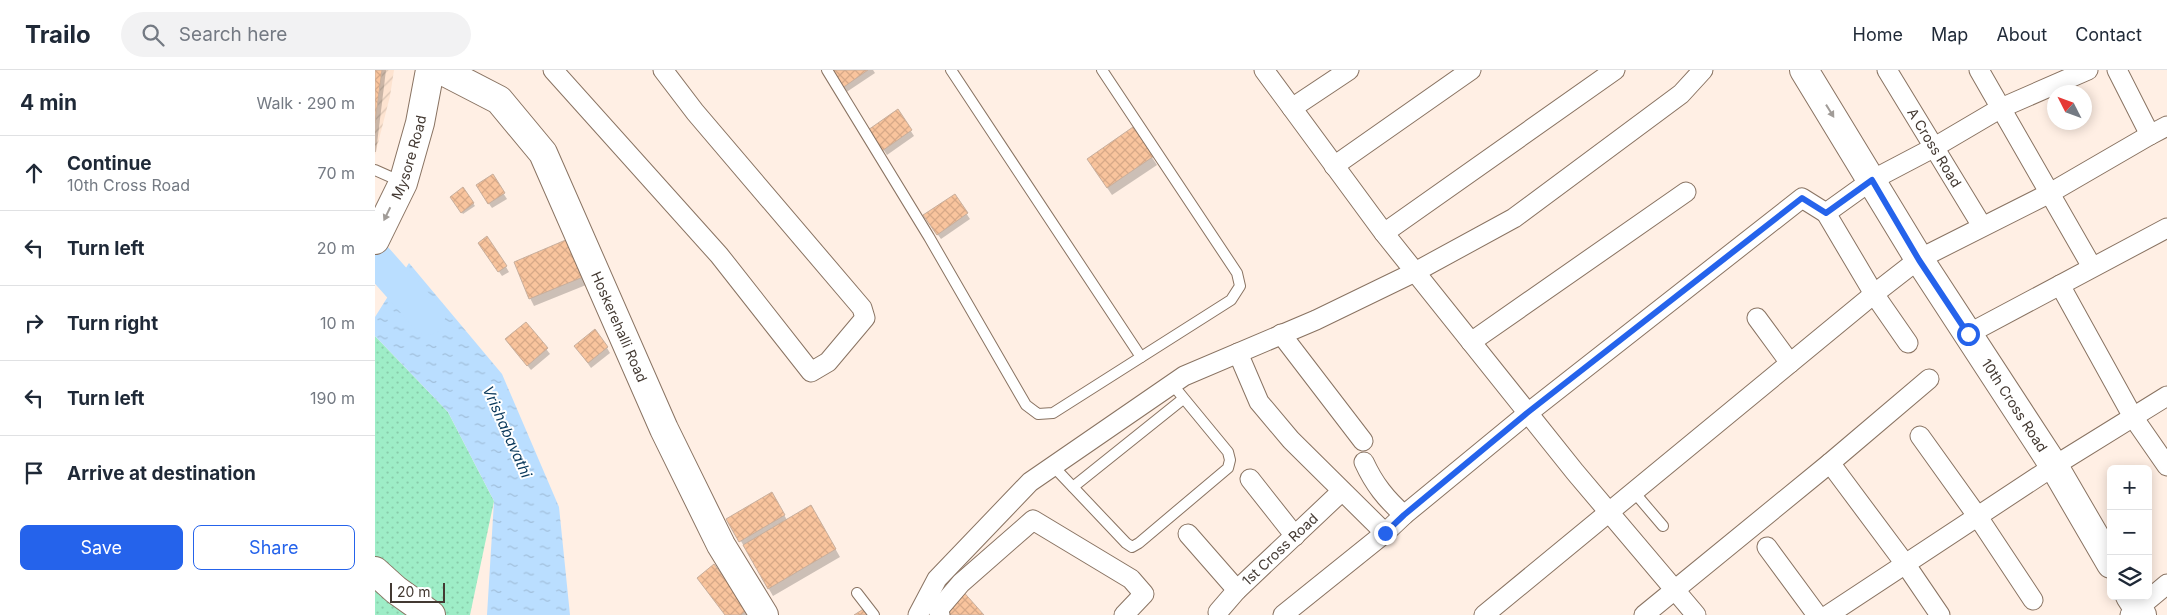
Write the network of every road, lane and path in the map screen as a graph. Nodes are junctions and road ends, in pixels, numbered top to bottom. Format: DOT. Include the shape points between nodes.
graph roads {
  1 [pos="430,70"];
  2 [pos="441,70"];
  3 [pos="553,70"];
  4 [pos="663,70"];
  5 [pos="827,70"];
  6 [pos="951,70"];
  7 [pos="1102,70"];
  8 [pos="1264,70"];
  9 [pos="1349,70"];
  10 [pos="1471,70"];
  11 [pos="1615,70"];
  12 [pos="1703,70"];
  13 [pos="1805,70"];
  14 [pos="1887,70"];
  15 [pos="1979,70"];
  16 [pos="2088,70"];
  17 [pos="2117,70"];
  18 [pos="1291,108"];
  19 [pos="2001,108"];
  20 [pos="2167,126"];
  21 [pos="2150,135"];
  22 [pos="1933,148"];
  23 [pos="1334,166"];
  24 [pos="375,170"];
  25 [pos="1872,180"];
  26 [pos="401,186"];
  27 [pos="1686,192"];
  28 [pos="2050,193"];
  29 [pos="1826,213"];
  30 [pos="1981,226"];
  31 [pos="2167,228"];
  32 [pos="1384,233"];
  33 [pos="375,240"];
  34 [pos="1919,260"];
  35 [pos="2092,267"];
  36 [pos="1415,272"];
  37 [pos="2060,285"];
  38 [pos="1874,294"];
  39 [pos="1757,318"];
  40 [pos="1281,334"];
  41 [pos="1968,334"];
  42 [pos="1471,342"];
  43 [pos="1908,343"];
  44 [pos="1238,353"];
  45 [pos="1141,357"];
  46 [pos="1790,363"];
  47 [pos="1929,379"];
  48 [pos="1172,384"];
  49 [pos="2167,396"];
  50 [pos="1183,399"];
  51 [pos="1527,413"];
  52 [pos="2133,418"];
  53 [pos="1920,436"];
  54 [pos="1363,441"];
  55 [pos="1364,462"];
  56 [pos="1830,463"];
  57 [pos="1053,466"];
  58 [pos="2054,466"];
  59 [pos="2167,466"];
  60 [pos="1250,479"];
  61 [pos="1073,487"];
  62 [pos="1342,491"];
  63 [pos="1634,492"];
  64 [pos="1609,513"];
  65 [pos="1404,515"];
  66 [pos="1978,517"];
  67 [pos="1663,526"];
  68 [pos="1385,533"];
  69 [pos="1188,534"];
  70 [pos="1295,536"];
  71 [pos="1767,547"];
  72 [pos="2107,557"];
  73 [pos="1906,565"];
  74 [pos="375,571"];
  75 [pos="2167,584"];
  76 [pos="1237,590"];
  77 [pos="1675,590"];
  78 [pos="857,593"];
  79 [pos="2033,600"];
  80 [pos="2135,609"];
  81 [pos="1218,612"];
  82 [pos="431,615"];
  83 [pos="764,615"];
  84 [pos="874,615"];
  85 [pos="918,615"];
  86 [pos="940,615"];
  87 [pos="1124,615"];
  88 [pos="1283,615"];
  89 [pos="1484,615"];
  90 [pos="1644,615"];
  91 [pos="1695,615"];
  92 [pos="1817,615"];
  93 [pos="1828,615"];
  94 [pos="1940,615"];
  1 -- 26 [label="main road, Mysore Road" via="420,122"];
  2 -- 83 [label="main road, Hoskerehalli Road" via="499,100 543,153 664,429 721,545"];
  3 -- 4 [label="street" via="719,255 811,372 828,362 865,318 862,308"];
  5 -- 45 [label="lane" via="1026,405 1039,414 1053,413"];
  6 -- 45 [label="lane"];
  7 -- 45 [label="lane" via="1237,273 1240,286 1231,300"];
  8 -- 18 [label="street"];
  9 -- 18 [label="street"];
  10 -- 23 [label="street"];
  11 -- 32 [label="street"];
  12 -- 36 [label="street" via="1681,94 1514,218"];
  13 -- 25 [label="main road, 10th Cross Road, one-way"];
  14 -- 22 [label="street, A Cross Road"];
  15 -- 19 [label="street"];
  16 -- 19 [label="street"];
  17 -- 21 [label="street"];
  18 -- 23 [label="street"];
  19 -- 22 [label="street"];
  19 -- 28 [label="street"];
  20 -- 21 [label="street"];
  21 -- 28 [label="street"];
  22 -- 25 [label="street"];
  22 -- 30 [label="street, A Cross Road"];
  23 -- 32 [label="street"];
  24 -- 26 [label="lane"];
  25 -- 29 [label="street"];
  25 -- 34 [label="main road, 10th Cross Road"];
  26 -- 33 [label="main road, Mysore Road, one-way"];
  27 -- 42 [label="street"];
  28 -- 30 [label="street"];
  28 -- 35 [label="street"];
  29 -- 38 [label="street"];
  29 -- 51 [label="street" via="1802,198"];
  30 -- 34 [label="street"];
  31 -- 35 [label="street"];
  32 -- 36 [label="street"];
  34 -- 38 [label="street"];
  34 -- 41 [label="main road, 10th Cross Road"];
  35 -- 37 [label="street"];
  36 -- 40 [label="street"];
  36 -- 42 [label="street"];
  37 -- 41 [label="street"];
  37 -- 52 [label="street"];
  38 -- 43 [label="street"];
  38 -- 46 [label="street"];
  39 -- 46 [label="street"];
  40 -- 44 [label="street"];
  40 -- 54 [label="street"];
  41 -- 58 [label="main road, 10th Cross Road"];
  42 -- 51 [label="street"];
  44 -- 48 [label="street"];
  44 -- 62 [label="street" via="1259,402 1291,440"];
  46 -- 63 [label="street"];
  47 -- 56 [label="street"];
  48 -- 50 [label="lane"];
  48 -- 57 [label="street"];
  49 -- 52 [label="street"];
  50 -- 61 [label="lane"];
  50 -- 61 [label="lane" via="1228,452 1229,468 1139,543 1132,546 1126,543"];
  51 -- 64 [label="street"];
  51 -- 65 [label="street"];
  52 -- 58 [label="street"];
  52 -- 59 [label="street"];
  53 -- 66 [label="street"];
  55 -- 65 [label="street" via="1373,482"];
  56 -- 73 [label="street"];
  56 -- 77 [label="street"];
  57 -- 61 [label="lane"];
  57 -- 85 [label="street" via="1029,482 937,579"];
  58 -- 66 [label="street"];
  58 -- 72 [label="main road, 10th Cross Road"];
  60 -- 70 [label="street"];
  62 -- 68 [label="street"];
  62 -- 70 [label="street, 1st Cross Road"];
  63 -- 64 [label="street"];
  63 -- 67 [label="lane"];
  64 -- 77 [label="street"];
  64 -- 89 [label="street"];
  65 -- 68 [label="street"];
  66 -- 73 [label="street"];
  66 -- 79 [label="street"];
  68 -- 88 [label="street"];
  69 -- 76 [label="street"];
  70 -- 76 [label="street, 1st Cross Road"];
  71 -- 92 [label="street"];
  73 -- 93 [label="street"];
  73 -- 94 [label="street"];
  74 -- 82 [label="main road"];
  75 -- 80 [label="street"];
  76 -- 81 [label="street, 1st Cross Road"];
  77 -- 90 [label="street"];
  77 -- 91 [label="street"];
  78 -- 84 [label="lane"];
  86 -- 87 [label="street" via="938,610 961,583 1033,520 1131,579 1144,594"];
}
